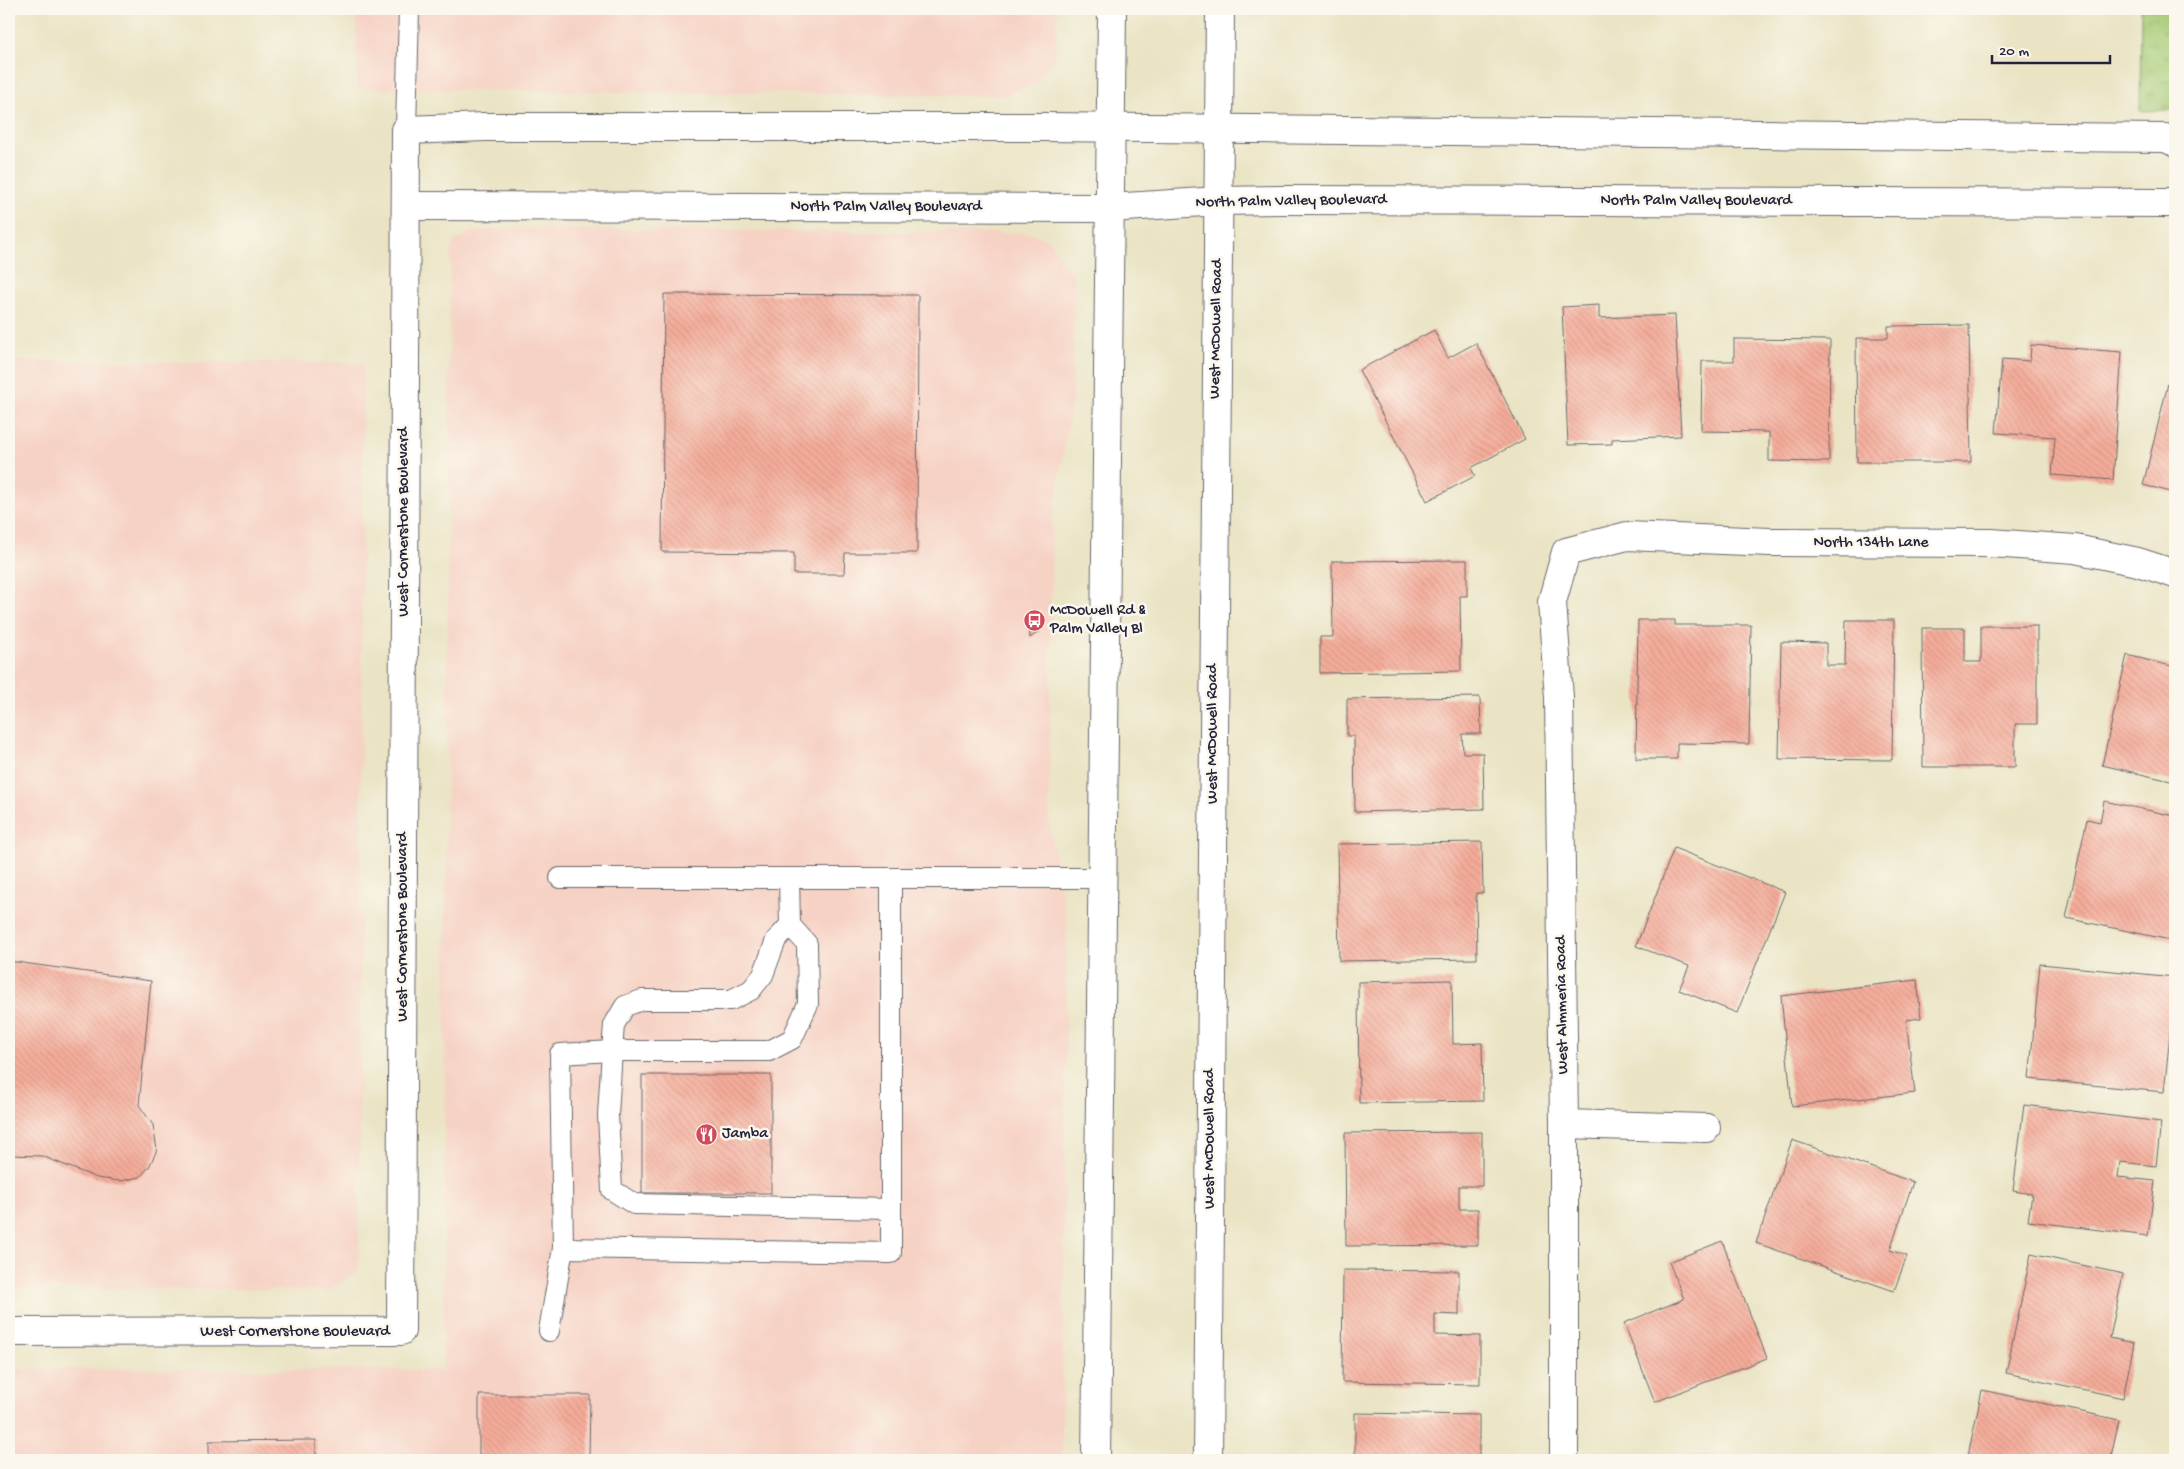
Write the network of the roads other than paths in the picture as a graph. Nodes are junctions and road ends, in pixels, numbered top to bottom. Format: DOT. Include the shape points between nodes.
graph roads {
  1 [pos="409,9"];
  2 [pos="1112,9"];
  3 [pos="1220,9"];
  4 [pos="1110,128"];
  5 [pos="1218,129"];
  6 [pos="406,130"];
  7 [pos="2175,142"];
  8 [pos="2175,200"];
  9 [pos="1219,201"];
  10 [pos="406,206"];
  11 [pos="1110,208"];
  12 [pos="1566,552"];
  13 [pos="2175,574"];
  14 [pos="560,878"];
  15 [pos="788,878"];
  16 [pos="891,878"];
  17 [pos="1103,878"];
  18 [pos="790,925"];
  19 [pos="612,1051"];
  20 [pos="1564,1124"];
  21 [pos="1706,1128"];
  22 [pos="891,1209"];
  23 [pos="563,1248"];
  24 [pos="549,1331"];
  25 [pos="9,1332"];
  26 [pos="1096,1460"];
  27 [pos="1208,1460"];
  28 [pos="1564,1460"];
  1 -- 6 [label="lane"];
  2 -- 4 [label="street"];
  3 -- 5 [label="street, West McDowell Road"];
  4 -- 5 [label="street"];
  4 -- 6 [label="street" via="485,127"];
  4 -- 11 [label="street"];
  5 -- 7 [label="street" via="2165,138"];
  5 -- 9 [label="street, West McDowell Road"];
  6 -- 10 [label="street, West Cornerstone Boulevard"];
  8 -- 9 [label="street, North Palm Valley Boulevard" via="2168,203"];
  9 -- 11 [label="street, North Palm Valley Boulevard"];
  9 -- 27 [label="street, West McDowell Road"];
  10 -- 11 [label="street, North Palm Valley Boulevard"];
  10 -- 25 [label="street, West Cornerstone Boulevard" via="401,1331"];
  11 -- 17 [label="street"];
  12 -- 13 [label="street, North 134th Lane" via="1627,536 1770,542 1991,543 2075,549 2138,562"];
  12 -- 20 [label="street, West Almmeria Road" via="1552,602 1559,698"];
  14 -- 15 [label="lane"];
  15 -- 16 [label="lane"];
  15 -- 18 [label="lane"];
  16 -- 17 [label="lane"];
  16 -- 22 [label="lane"];
  17 -- 26 [label="street"];
  18 -- 19 [label="lane" via="776,940 763,975 751,990 731,1000 642,1000 625,1006 614,1025"];
  18 -- 19 [label="lane" via="807,944 808,1004 792,1039 769,1051"];
  19 -- 22 [label="lane" via="608,1115 612,1190 634,1204"];
  19 -- 23 [label="lane" via="560,1054"];
  20 -- 21 [label="street"];
  20 -- 28 [label="street, West Almmeria Road"];
  22 -- 23 [label="lane" via="891,1254"];
  23 -- 24 [label="lane"];
}
